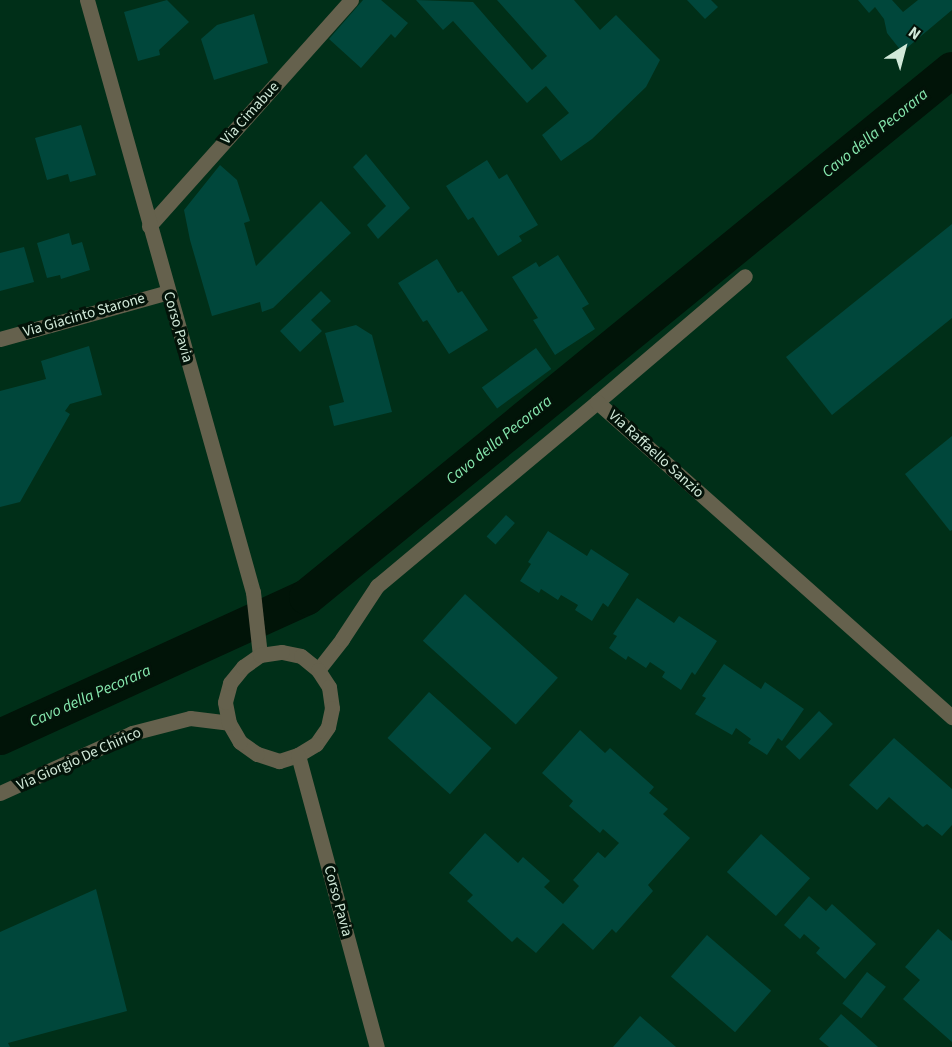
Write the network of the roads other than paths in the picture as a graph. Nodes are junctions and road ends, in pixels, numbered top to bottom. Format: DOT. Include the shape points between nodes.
graph roads {
  1 [pos="87,0"];
  2 [pos="351,0"];
  3 [pos="149,226"];
  4 [pos="745,276"];
  5 [pos="168,292"];
  6 [pos="0,339"];
  7 [pos="597,402"];
  8 [pos="260,653"];
  9 [pos="318,670"];
  10 [pos="952,717"];
  11 [pos="229,723"];
  12 [pos="298,755"];
  13 [pos="0,793"];
  14 [pos="377,1047"];
  1 -- 3 [label="street, Corso Pavia"];
  2 -- 3 [label="street, Via Cimabue"];
  3 -- 5 [label="street, Corso Pavia"];
  4 -- 7 [label="street"];
  5 -- 6 [label="street, Via Giacinto Starone"];
  5 -- 8 [label="street, Corso Pavia" via="253,592"];
  7 -- 9 [label="street, Via Raffaello Sanzio" via="377,586"];
  7 -- 10 [label="street, Via Raffaello Sanzio"];
  8 -- 9 [label="street" via="301,656"];
  8 -- 11 [label="street" via="230,682 225,702"];
  9 -- 12 [label="street" via="329,687 332,708 328,728 316,744"];
  11 -- 12 [label="street" via="240,742 257,754 279,762"];
  11 -- 13 [label="street, Via Giorgio De Chirico" via="190,718 132,733"];
  12 -- 14 [label="street, Corso Pavia"];
}
